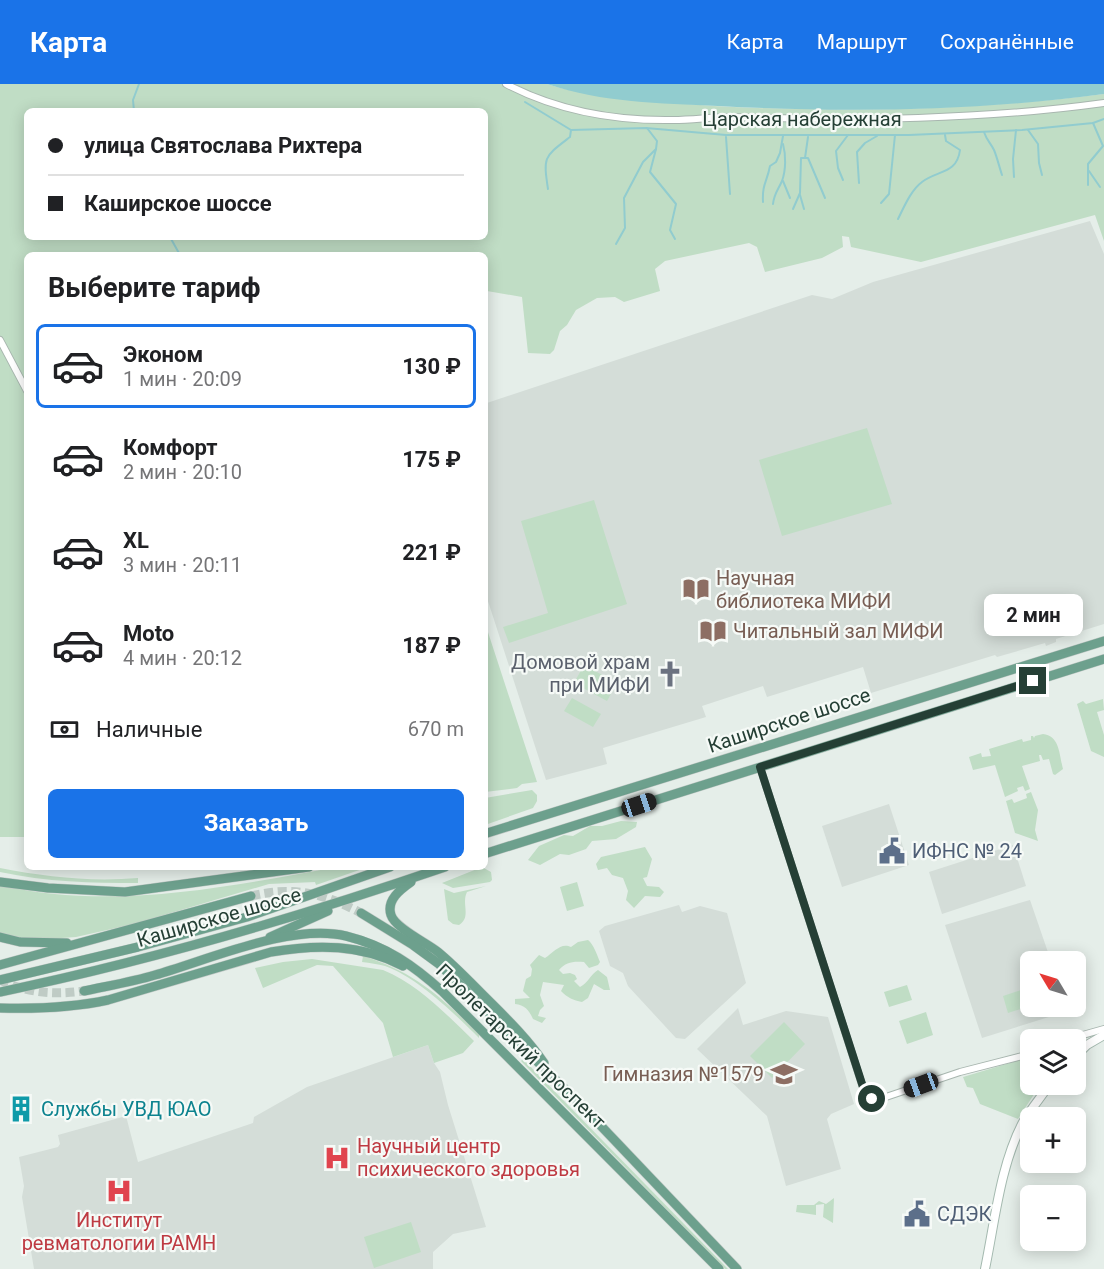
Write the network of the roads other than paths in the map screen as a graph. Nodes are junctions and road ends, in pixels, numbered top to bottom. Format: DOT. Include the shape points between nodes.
graph roads {
  1 [pos="506,84"];
  2 [pos="1104,103"];
  3 [pos="0,340"];
  4 [pos="24,385"];
  5 [pos="1104,640"];
  6 [pos="1104,659"];
  7 [pos="760,767"];
  8 [pos="488,833"];
  9 [pos="488,853"];
  10 [pos="264,870"];
  11 [pos="290,870"];
  12 [pos="381,870"];
  13 [pos="436,870"];
  14 [pos="426,873"];
  15 [pos="253,876"];
  16 [pos="0,882"];
  17 [pos="360,896"];
  18 [pos="251,897"];
  19 [pos="361,913"];
  20 [pos="0,937"];
  21 [pos="81,943"];
  22 [pos="256,944"];
  23 [pos="0,965"];
  24 [pos="428,978"];
  25 [pos="0,980"];
  26 [pos="84,991"];
  27 [pos="0,992"];
  28 [pos="0,1008"];
  29 [pos="1104,1029"];
  30 [pos="1086,1034"];
  31 [pos="1104,1035"];
  32 [pos="1086,1047"];
  33 [pos="1020,1056"];
  34 [pos="558,1082"];
  35 [pos="1042,1095"];
  36 [pos="719,1269"];
  37 [pos="737,1269"];
  38 [pos="985,1269"];
  1 -- 2 [label="street, Царская набережная" via="577,111 674,120 939,119"];
  3 -- 4 [label="street"];
  5 -- 8 [label="main road, Каширское шоссе"];
  6 -- 7 [label="main road, Каширское шоссе"];
  7 -- 9 [label="main road, Каширское шоссе"];
  7 -- 33 [label="street" via="865,1095 880,1100"];
  10 -- 15 [label="street"];
  11 -- 15 [label="main road"];
  12 -- 25 [label="main road, Каширское шоссе" via="247,917"];
  13 -- 14 [label="main road, Каширское шоссе"];
  14 -- 17 [label="main road, Каширское шоссе"];
  14 -- 34 [label="main road" via="397,893 390,908 391,917 459,971 530,1042"];
  15 -- 16 [label="main road" via="125,892"];
  17 -- 22 [label="main road"];
  17 -- 27 [label="main road, Каширское шоссе" via="147,956"];
  18 -- 21 [label="main road, Каширское шоссе"];
  19 -- 34 [label="main road, Пролетарский проспект" via="439,964"];
  20 -- 21 [label="main road" via="20,942"];
  21 -- 23 [label="main road, Каширское шоссе"];
  22 -- 24 [label="main road, Пролетарский проспект" via="297,935 345,936 392,953"];
  22 -- 26 [label="main road, Каширское шоссе" via="152,976"];
  24 -- 28 [label="main road" via="368,952 316,946 271,952 88,1004"];
  24 -- 36 [label="main road, Пролетарский проспект"];
  29 -- 30 [label="street"];
  31 -- 32 [label="main road"];
  34 -- 37 [label="main road, Пролетарский проспект"];
  35 -- 38 [label="main road" via="1013,1146"];
}
